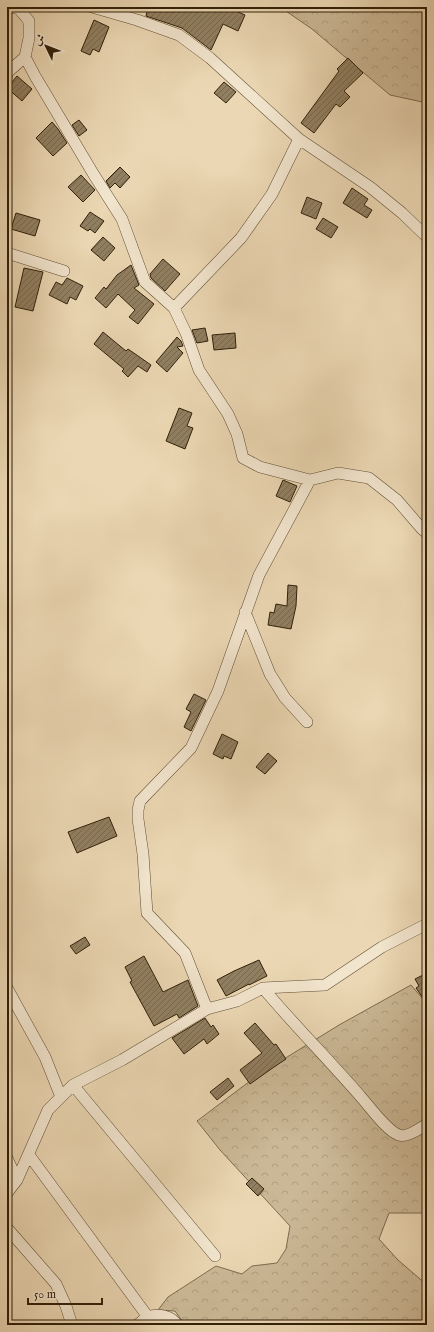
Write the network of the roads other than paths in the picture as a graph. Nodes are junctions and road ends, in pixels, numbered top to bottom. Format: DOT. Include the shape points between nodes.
graph roads {
  1 [pos="11,7"];
  2 [pos="92,7"];
  3 [pos="25,57"];
  4 [pos="7,75"];
  5 [pos="299,139"];
  6 [pos="427,237"];
  7 [pos="7,253"];
  8 [pos="64,271"];
  9 [pos="174,308"];
  10 [pos="310,480"];
  11 [pos="427,533"];
  12 [pos="245,612"];
  13 [pos="307,722"];
  14 [pos="427,924"];
  15 [pos="7,988"];
  16 [pos="264,988"];
  17 [pos="207,1009"];
  18 [pos="73,1085"];
  19 [pos="62,1097"];
  20 [pos="427,1124"];
  21 [pos="29,1154"];
  22 [pos="7,1158"];
  23 [pos="17,1180"];
  24 [pos="7,1193"];
  25 [pos="7,1228"];
  26 [pos="215,1256"];
  27 [pos="148,1317"];
  28 [pos="72,1325"];
  29 [pos="137,1325"];
  30 [pos="177,1325"];
  1 -- 3 [label="street" via="20,9 29,21"];
  2 -- 5 [label="street" via="179,35 210,58"];
  3 -- 4 [label="street"];
  3 -- 9 [label="street" via="94,176 122,218 145,282"];
  5 -- 6 [label="street" via="370,188"];
  5 -- 9 [label="street" via="272,194 240,238"];
  7 -- 8 [label="street"];
  9 -- 10 [label="street" via="186,333 198,370 228,414 237,434 243,458 260,467"];
  10 -- 11 [label="street" via="338,473 369,478 398,500"];
  10 -- 12 [label="street" via="259,575"];
  12 -- 13 [label="street" via="270,674 285,698"];
  12 -- 17 [label="street" via="218,691 191,748 140,801 138,810 147,913 185,953"];
  14 -- 16 [label="street" via="382,947 325,985"];
  15 -- 19 [label="street" via="45,1057"];
  16 -- 17 [label="street" via="237,1001"];
  16 -- 20 [label="street" via="294,1025 392,1131 401,1136"];
  17 -- 18 [label="street" via="122,1060"];
  18 -- 19 [label="street"];
  18 -- 26 [label="street"];
  19 -- 21 [label="street" via="48,1110"];
  21 -- 23 [label="street"];
  21 -- 27 [label="street"];
  22 -- 23 [label="street"];
  23 -- 24 [label="street"];
  25 -- 28 [label="street" via="56,1284"];
  27 -- 29 [label="street"];
  27 -- 30 [label="street" via="163,1315 174,1320"];
}
